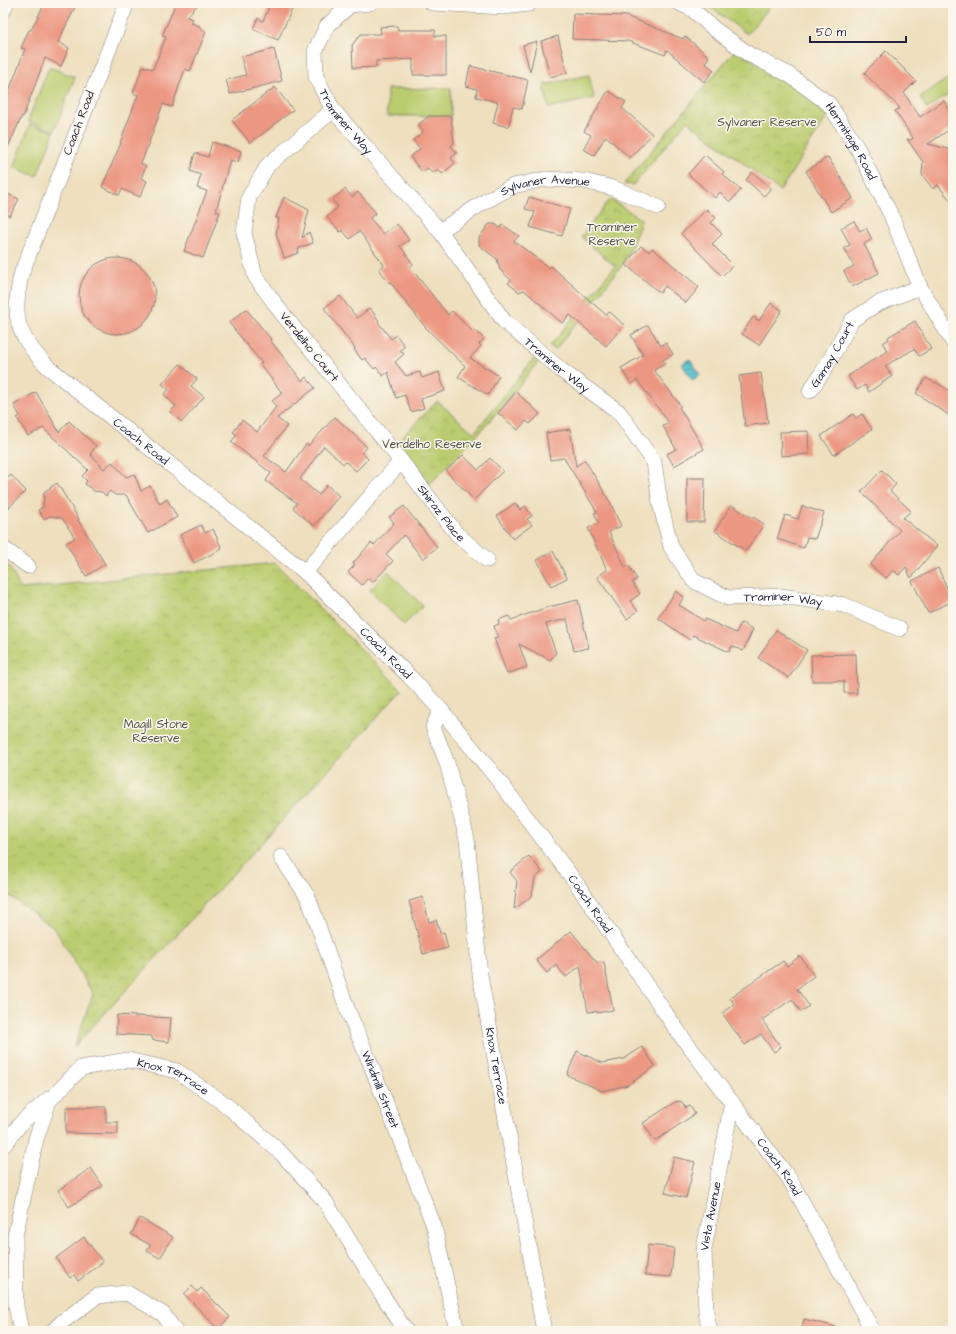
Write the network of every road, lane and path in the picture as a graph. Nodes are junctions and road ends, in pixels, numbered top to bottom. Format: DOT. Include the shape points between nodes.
graph roads {
  1 [pos="6,3"];
  2 [pos="126,3"];
  3 [pos="370,3"];
  4 [pos="432,3"];
  5 [pos="530,3"];
  6 [pos="679,3"];
  7 [pos="3,11"];
  8 [pos="334,110"];
  9 [pos="658,207"];
  10 [pos="440,231"];
  11 [pos="920,288"];
  12 [pos="953,342"];
  13 [pos="810,391"];
  14 [pos="401,460"];
  15 [pos="3,548"];
  16 [pos="487,560"];
  17 [pos="28,566"];
  18 [pos="305,572"];
  19 [pos="900,629"];
  20 [pos="441,710"];
  21 [pos="281,857"];
  22 [pos="61,1089"];
  23 [pos="732,1102"];
  24 [pos="3,1146"];
  25 [pos="21,1331"];
  26 [pos="53,1331"];
  27 [pos="175,1331"];
  28 [pos="406,1331"];
  29 [pos="457,1331"];
  30 [pos="544,1331"];
  31 [pos="710,1331"];
  32 [pos="873,1331"];
  1 -- 7 [label="street"];
  2 -- 18 [label="street, Coach Road" via="22,272 16,302 21,332 36,355 48,367"];
  3 -- 8 [label="street, Traminer Way" via="350,6 327,26 315,51 316,77"];
  4 -- 5 [label="street" via="503,7"];
  6 -- 11 [label="street, Hermitage Road" via="692,9 750,55 788,74 829,104 858,149 891,215"];
  8 -- 10 [label="street, Traminer Way"];
  8 -- 14 [label="street, Verdelho Court" via="268,165 249,197 244,233 255,276 281,312"];
  9 -- 10 [label="street, Sylvaner Avenue" via="613,188 584,181 546,179 513,186"];
  10 -- 19 [label="street, Traminer Way" via="504,321 561,370 619,412 654,462 660,503 671,547 694,581 728,598 781,596 844,605"];
  11 -- 12 [label="street, Hermitage Road"];
  11 -- 13 [label="street, Gamay Court" via="877,304 852,320"];
  14 -- 16 [label="street, Shiraz Place" via="457,534"];
  14 -- 18 [label="street"];
  15 -- 17 [label="street"];
  18 -- 20 [label="street, Coach Road"];
  20 -- 23 [label="street, Coach Road" via="574,880 682,1037"];
  20 -- 30 [label="street, Knox Terrace" via="433,727 447,762 467,839 480,975"];
  21 -- 29 [label="street, Windmill Street" via="308,897 348,1011 434,1226"];
  22 -- 24 [label="street" via="22,1122"];
  22 -- 25 [label="street, Knox Terrace" via="49,1100 36,1139 15,1236 16,1306"];
  22 -- 28 [label="street, Knox Terrace" via="81,1068 128,1060 177,1071 225,1104 281,1153 325,1201"];
  23 -- 31 [label="street, Vista Avenue" via="704,1250 706,1313"];
  23 -- 32 [label="street, Coach Road" via="788,1178"];
  26 -- 27 [label="street" via="97,1296 128,1293 163,1314"];
}
